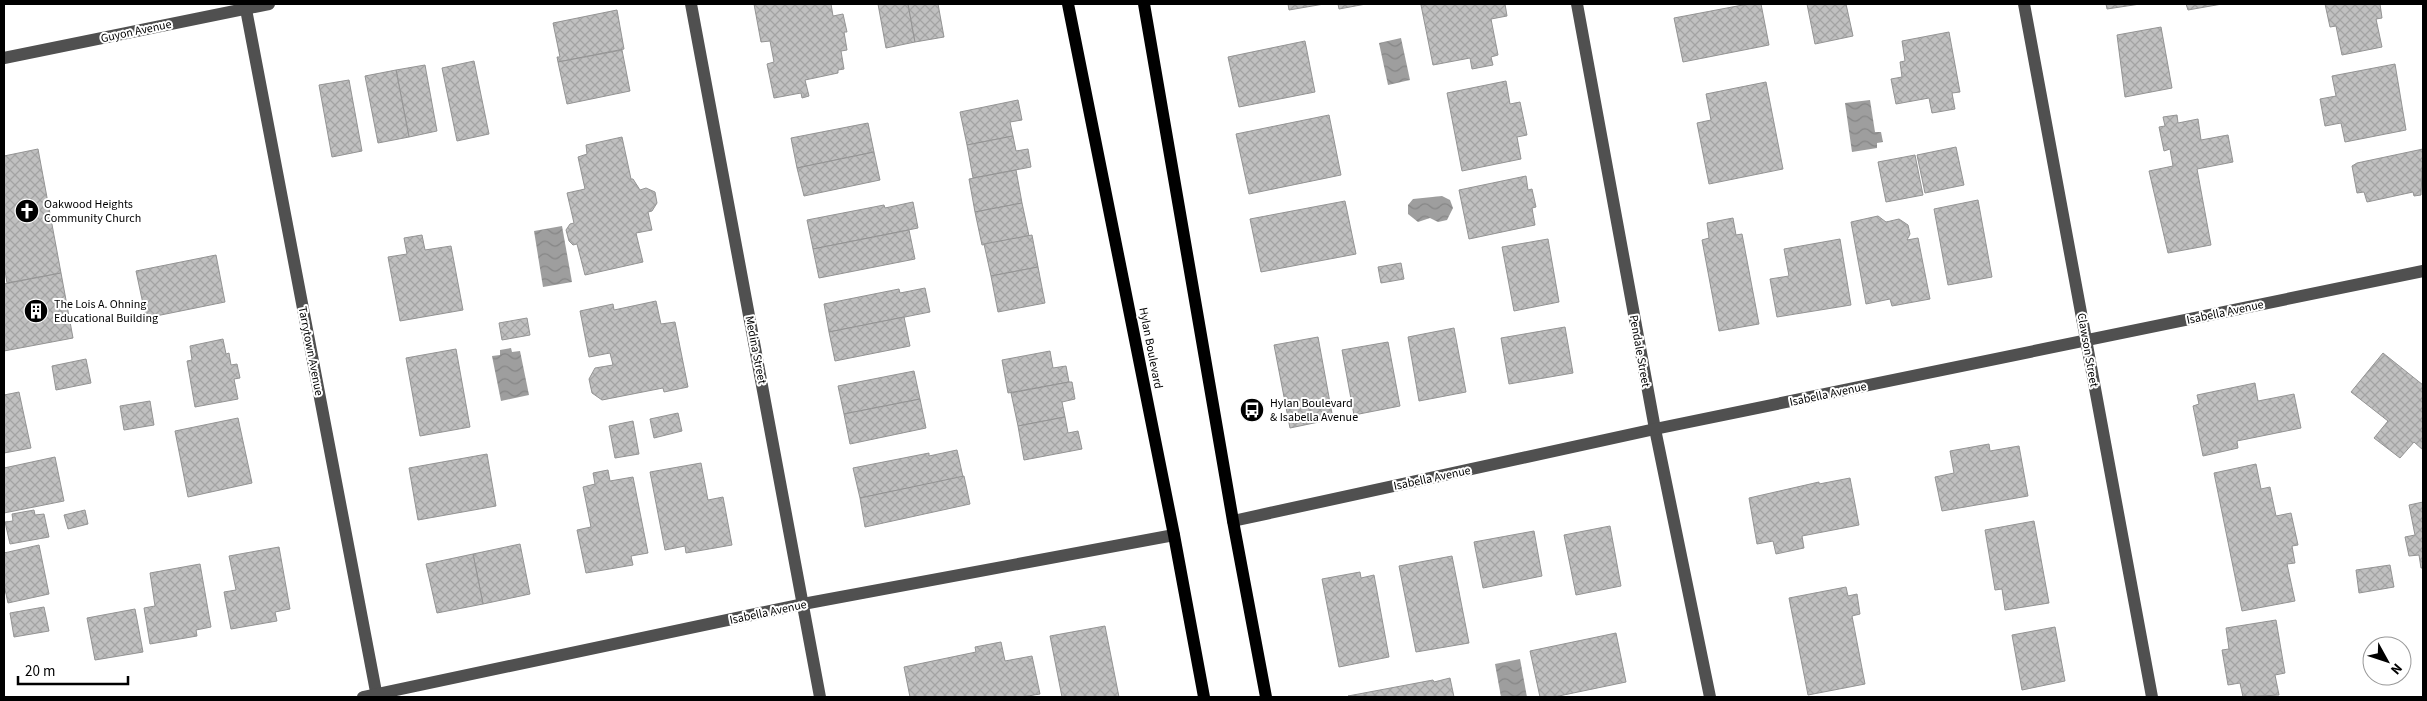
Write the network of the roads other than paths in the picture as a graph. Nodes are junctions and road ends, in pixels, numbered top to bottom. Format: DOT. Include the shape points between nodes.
graph roads {
  1 [pos="268,4"];
  2 [pos="691,4"];
  3 [pos="1068,4"];
  4 [pos="1144,4"];
  5 [pos="1577,4"];
  6 [pos="2024,4"];
  7 [pos="246,6"];
  8 [pos="4,58"];
  9 [pos="2423,271"];
  10 [pos="2087,341"];
  11 [pos="1655,429"];
  12 [pos="1234,522"];
  13 [pos="1174,535"];
  14 [pos="803,604"];
  15 [pos="377,696"];
  16 [pos="363,697"];
  17 [pos="820,697"];
  18 [pos="1204,697"];
  19 [pos="1266,697"];
  20 [pos="1710,697"];
  21 [pos="2152,697"];
  1 -- 7 [label="street, Guyon Avenue"];
  2 -- 14 [label="street, Medina Street"];
  3 -- 13 [label="main road, Hylan Boulevard"];
  4 -- 12 [label="main road"];
  5 -- 11 [label="street, Pendale Street"];
  6 -- 10 [label="street, Clawson Street"];
  7 -- 8 [label="street, Guyon Avenue"];
  7 -- 15 [label="street, Tarrytown Avenue"];
  9 -- 10 [label="street, Isabella Avenue"];
  10 -- 11 [label="street, Isabella Avenue"];
  10 -- 21 [label="street, Clawson Street"];
  11 -- 12 [label="street, Isabella Avenue"];
  11 -- 20 [label="street, Pendale Street"];
  12 -- 19 [label="main road"];
  13 -- 14 [label="street, Isabella Avenue"];
  13 -- 18 [label="main road, Hylan Boulevard"];
  14 -- 15 [label="street, Isabella Avenue"];
  14 -- 17 [label="street, Medina Street"];
  15 -- 16 [label="street, Isabella Avenue"];
}
